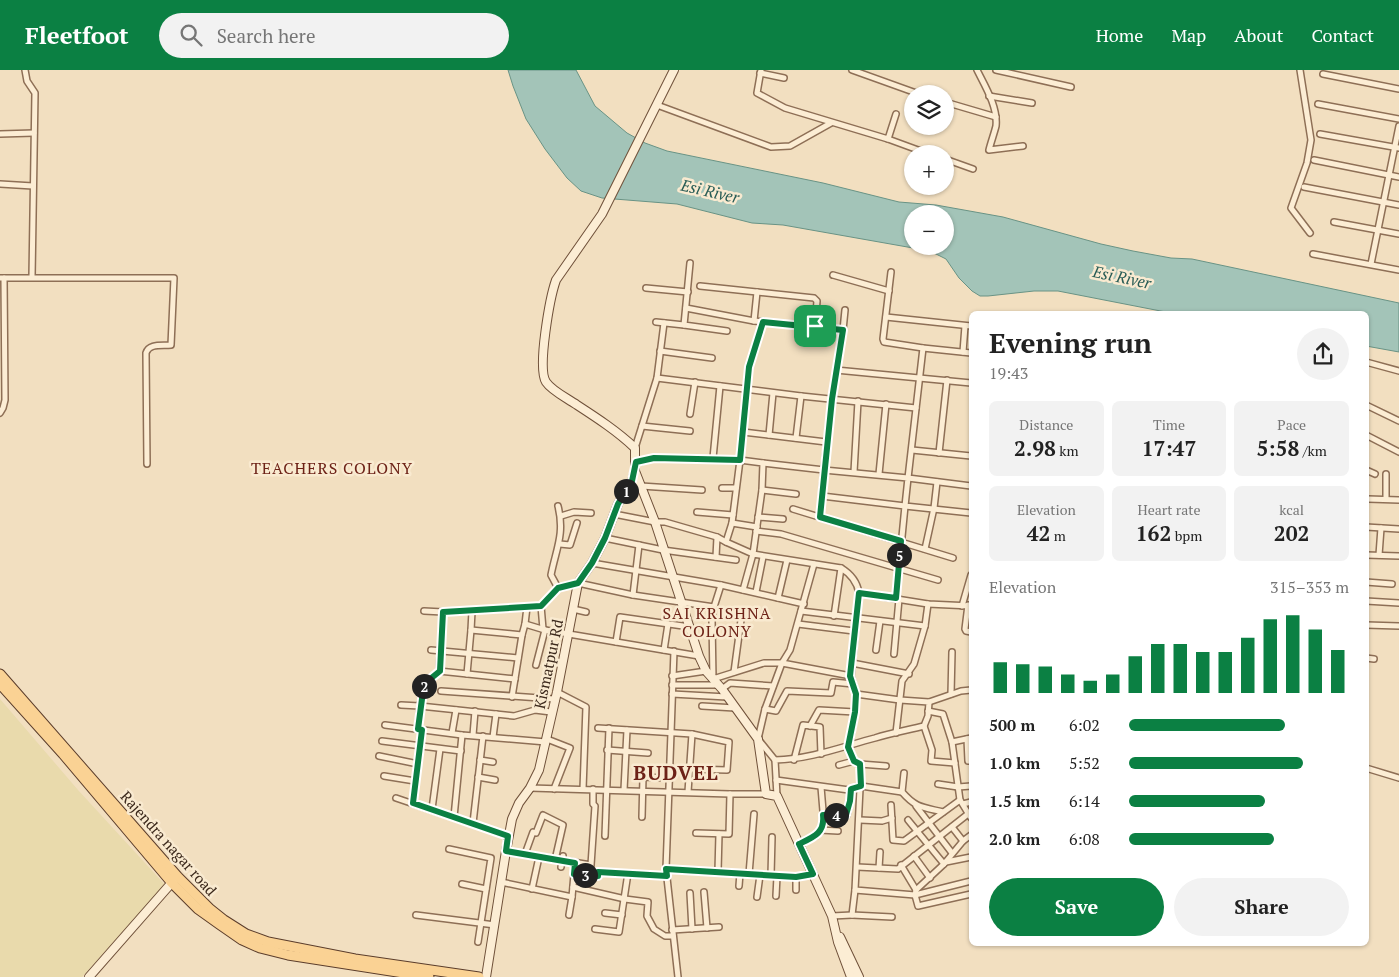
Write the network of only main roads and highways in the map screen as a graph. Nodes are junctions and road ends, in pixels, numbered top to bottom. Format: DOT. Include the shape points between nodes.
graph roads {
  1 [pos="0,674"];
  2 [pos="0,684"];
  3 [pos="175,880"];
  4 [pos="438,974"];
  5 [pos="429,977"];
  6 [pos="479,977"];
  1 -- 3 [label="main road, Rajendra nagar road"];
  2 -- 3 [label="main road, Rajendra nagar road"];
  3 -- 4 [label="main road, Rajendra nagar road" via="217,914 255,938 282,946"];
  3 -- 5 [label="main road, Rajendra nagar road" via="198,909 242,940 260,948"];
  4 -- 6 [label="main road, Rajendra nagar road"];
}
